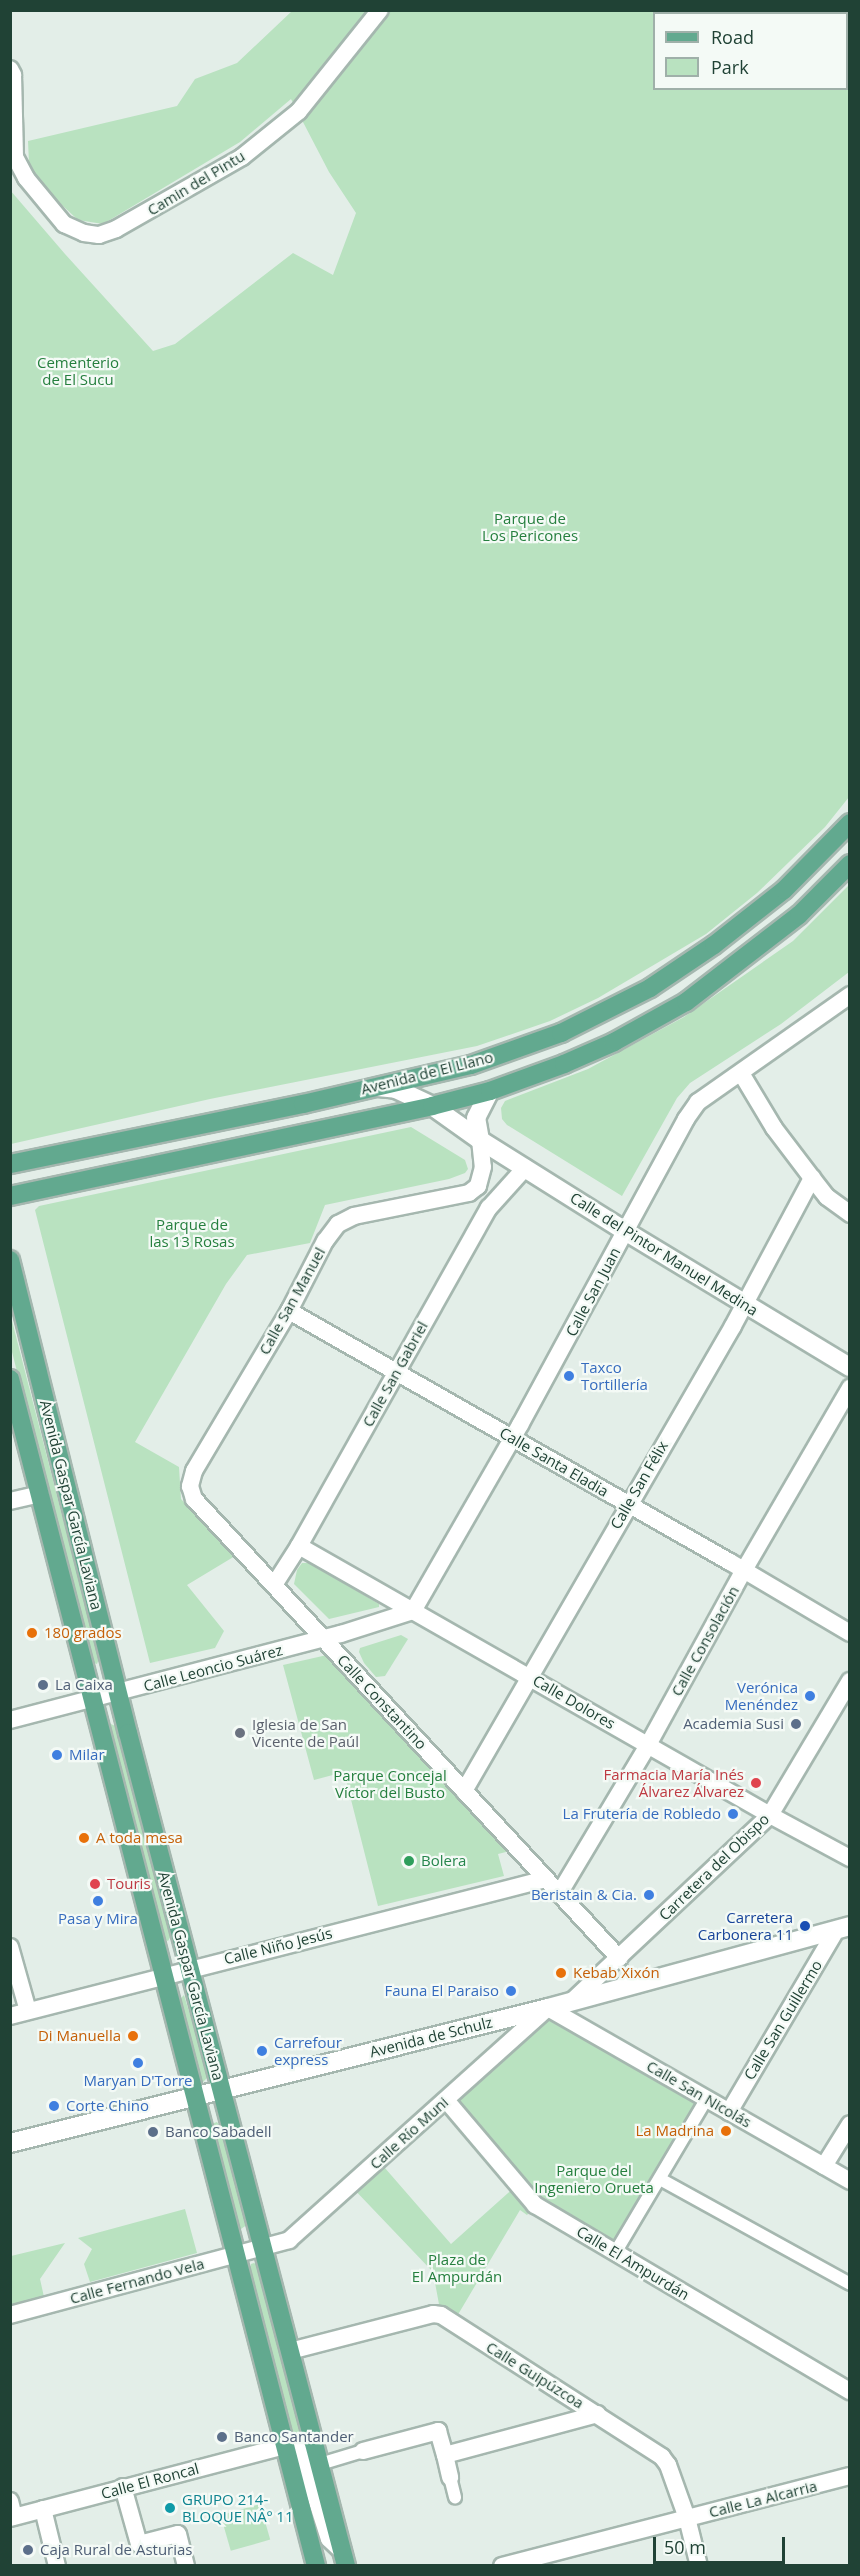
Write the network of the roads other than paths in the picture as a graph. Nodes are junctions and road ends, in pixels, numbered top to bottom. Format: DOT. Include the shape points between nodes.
graph roads {
  1 [pos="380,10"];
  2 [pos="10,69"];
  3 [pos="849,823"];
  4 [pos="849,864"];
  5 [pos="849,995"];
  6 [pos="741,1073"];
  7 [pos="376,1087"];
  8 [pos="490,1091"];
  9 [pos="432,1106"];
  10 [pos="480,1140"];
  11 [pos="10,1164"];
  12 [pos="525,1168"];
  13 [pos="812,1178"];
  14 [pos="469,1193"];
  15 [pos="10,1196"];
  16 [pos="489,1208"];
  17 [pos="849,1214"];
  18 [pos="625,1231"];
  19 [pos="10,1260"];
  20 [pos="744,1304"];
  21 [pos="289,1311"];
  22 [pos="849,1366"];
  23 [pos="396,1372"];
  24 [pos="10,1379"];
  25 [pos="849,1388"];
  26 [pos="513,1438"];
  27 [pos="39,1494"];
  28 [pos="194,1499"];
  29 [pos="10,1501"];
  30 [pos="628,1504"];
  31 [pos="299,1546"];
  32 [pos="744,1570"];
  33 [pos="274,1585"];
  34 [pos="413,1611"];
  35 [pos="849,1633"];
  36 [pos="323,1639"];
  37 [pos="530,1677"];
  38 [pos="849,1681"];
  39 [pos="118,1693"];
  40 [pos="93,1699"];
  41 [pos="10,1720"];
  42 [pos="648,1745"];
  43 [pos="464,1791"];
  44 [pos="770,1815"];
  45 [pos="849,1857"];
  46 [pos="546,1879"];
  47 [pos="559,1894"];
  48 [pos="843,1928"];
  49 [pos="10,1947"];
  50 [pos="619,1958"];
  51 [pos="189,1970"];
  52 [pos="164,1977"];
  53 [pos="571,2002"];
  54 [pos="548,2008"];
  55 [pos="28,2011"];
  56 [pos="10,2016"];
  57 [pos="221,2089"];
  58 [pos="195,2096"];
  59 [pos="707,2098"];
  60 [pos="446,2100"];
  61 [pos="729,2112"];
  62 [pos="849,2124"];
  63 [pos="10,2143"];
  64 [pos="824,2166"];
  65 [pos="660,2179"];
  66 [pos="849,2181"];
  67 [pos="263,2247"];
  68 [pos="615,2253"];
  69 [pos="236,2255"];
  70 [pos="849,2284"];
  71 [pos="10,2315"];
  72 [pos="290,2350"];
  73 [pos="849,2391"];
  74 [pos="598,2414"];
  75 [pos="285,2446"];
  76 [pos="363,2451"];
  77 [pos="445,2455"];
  78 [pos="320,2464"];
  79 [pos="849,2476"];
  80 [pos="450,2477"];
  81 [pos="123,2487"];
  82 [pos="455,2497"];
  83 [pos="43,2509"];
  84 [pos="12,2512"];
  85 [pos="687,2518"];
  86 [pos="344,2558"];
  87 [pos="57,2565"];
  88 [pos="186,2565"];
  89 [pos="316,2565"];
  90 [pos="502,2565"];
  91 [pos="699,2565"];
  1 -- 2 [label="street, Camin del Pintu" via="299,111 242,157 99,235 64,224 26,178 15,157"];
  3 -- 7 [label="main road, Avenida de El Llano" via="784,890 714,945 650,987 561,1033 471,1065"];
  4 -- 8 [label="main road, Avenida de El Llano" via="799,915 686,1002 614,1042"];
  5 -- 6 [label="street, Calle San Juan"];
  6 -- 13 [label="street" via="774,1128"];
  6 -- 18 [label="street, Calle San Juan" via="698,1102"];
  7 -- 9 [label="street, Calle del Pintor Manuel Medina" via="396,1089"];
  7 -- 11 [label="main road, Avenida de El Llano"];
  8 -- 9 [label="main road, Avenida de El Llano"];
  8 -- 10 [label="street" via="476,1118"];
  9 -- 10 [label="street, Calle del Pintor Manuel Medina"];
  9 -- 15 [label="main road, Avenida de El Llano"];
  10 -- 12 [label="street, Calle del Pintor Manuel Medina"];
  10 -- 14 [label="street" via="483,1167 478,1186"];
  12 -- 16 [label="street, Calle San Gabriel"];
  12 -- 18 [label="street, Calle del Pintor Manuel Medina"];
  13 -- 17 [label="street" via="827,1197"];
  13 -- 20 [label="street, Calle San Félix"];
  14 -- 16 [label="street" via="484,1196"];
  14 -- 21 [label="street, Calle San Manuel" via="354,1216 338,1224"];
  16 -- 23 [label="street, Calle San Gabriel"];
  18 -- 20 [label="street, Calle del Pintor Manuel Medina"];
  18 -- 26 [label="street, Calle San Juan"];
  19 -- 39 [label="main road, Avenida Gaspar García Laviana"];
  20 -- 22 [label="street, Calle del Pintor Manuel Medina"];
  20 -- 30 [label="street, Calle San Félix"];
  21 -- 23 [label="street, Calle Santa Eladia"];
  21 -- 28 [label="street, Calle San Manuel" via="194,1471 190,1486"];
  23 -- 26 [label="street, Calle Santa Eladia"];
  23 -- 31 [label="street, Calle San Gabriel"];
  24 -- 27 [label="main road, Avenida Gaspar García Laviana"];
  25 -- 32 [label="street, Calle Consolación"];
  26 -- 30 [label="street, Calle Santa Eladia"];
  26 -- 34 [label="street, Calle San Juan"];
  27 -- 29 [label="street"];
  27 -- 40 [label="main road, Avenida Gaspar García Laviana"];
  28 -- 33 [label="street, Calle Constantino"];
  30 -- 32 [label="street, Calle Santa Eladia"];
  30 -- 37 [label="street, Calle San Félix"];
  31 -- 33 [label="street, Calle San Gabriel"];
  31 -- 34 [label="street, Calle Dolores"];
  32 -- 35 [label="street, Calle Santa Eladia"];
  32 -- 42 [label="street, Calle Consolación"];
  33 -- 36 [label="street, Calle Constantino"];
  34 -- 36 [label="street, Calle Leoncio Suárez"];
  34 -- 37 [label="street, Calle Dolores"];
  36 -- 39 [label="street, Calle Leoncio Suárez"];
  36 -- 43 [label="street, Calle Constantino"];
  37 -- 42 [label="street, Calle Dolores"];
  37 -- 43 [label="street, Calle San Félix"];
  38 -- 44 [label="street, Carretera del Obispo"];
  39 -- 40 [label="street, Calle Leoncio Suárez"];
  39 -- 51 [label="main road, Avenida Gaspar García Laviana"];
  40 -- 41 [label="street, Calle Leoncio Suárez"];
  40 -- 52 [label="main road, Avenida Gaspar García Laviana"];
  42 -- 44 [label="street, Calle Dolores"];
  42 -- 47 [label="street, Calle Consolación"];
  43 -- 46 [label="street, Calle Constantino"];
  44 -- 45 [label="street, Calle Dolores"];
  44 -- 50 [label="street, Carretera del Obispo"];
  46 -- 47 [label="street, Calle Constantino"];
  46 -- 51 [label="street, Calle Niño Jesús"];
  47 -- 50 [label="street, Calle Constantino"];
  48 -- 53 [label="street, Avenida de Schulz"];
  48 -- 61 [label="street, Calle San Guillermo"];
  49 -- 55 [label="street"];
  50 -- 53 [label="street, Carretera del Obispo"];
  51 -- 52 [label="street, Calle Niño Jesús"];
  51 -- 57 [label="main road, Avenida Gaspar García Laviana"];
  52 -- 55 [label="street, Calle Niño Jesús"];
  52 -- 58 [label="main road, Avenida Gaspar García Laviana"];
  53 -- 54 [label="street, Avenida de Schulz"];
  54 -- 57 [label="street, Avenida de Schulz"];
  54 -- 59 [label="street, Calle San Nicolás"];
  54 -- 60 [label="street, Calle Río Muni"];
  55 -- 56 [label="street, Calle Niño Jesús"];
  57 -- 58 [label="street, Avenida de Schulz"];
  57 -- 67 [label="main road, Avenida Gaspar García Laviana"];
  58 -- 63 [label="street"];
  58 -- 69 [label="main road, Avenida Gaspar García Laviana"];
  59 -- 61 [label="street, Calle San Nicolás"];
  59 -- 65 [label="street"];
  60 -- 67 [label="street, Calle Río Muni" via="289,2240"];
  60 -- 68 [label="street, Calle El Ampurdán" via="535,2205"];
  61 -- 64 [label="street, Calle San Nicolás"];
  62 -- 64 [label="street"];
  64 -- 66 [label="street, Calle San Nicolás"];
  65 -- 68 [label="street"];
  65 -- 70 [label="street"];
  67 -- 69 [label="street, Calle Fernando Vela"];
  67 -- 72 [label="main road, Avenida Gaspar García Laviana"];
  68 -- 73 [label="street, Calle El Ampurdán"];
  69 -- 71 [label="street, Calle Fernando Vela"];
  69 -- 75 [label="main road, Avenida Gaspar García Laviana"];
  72 -- 74 [label="street, Calle Guipúzcoa" via="441,2315"];
  72 -- 78 [label="main road, Avenida Gaspar García Laviana"];
  74 -- 77 [label="street"];
  74 -- 85 [label="street, Calle Guipúzcoa" via="662,2457"];
  75 -- 81 [label="street, Calle El Roncal"];
  75 -- 86 [label="street, Avenida Gaspar García Laviana" via="296,2446 302,2456 329,2539"];
  75 -- 89 [label="main road, Avenida Gaspar García Laviana"];
  76 -- 77 [label="street" via="438,2431"];
  76 -- 78 [label="street"];
  77 -- 80 [label="street"];
  78 -- 86 [label="main road, Avenida Gaspar García Laviana"];
  79 -- 85 [label="street, Calle La Alcarria"];
  80 -- 82 [label="street"];
  81 -- 83 [label="street, Calle El Roncal"];
  81 -- 88 [label="street" via="139,2544 178,2534"];
  83 -- 84 [label="street, Calle El Roncal"];
  83 -- 87 [label="street"];
  85 -- 90 [label="street, Calle La Alcarria"];
  85 -- 91 [label="street, Calle Guipúzcoa"];
}
